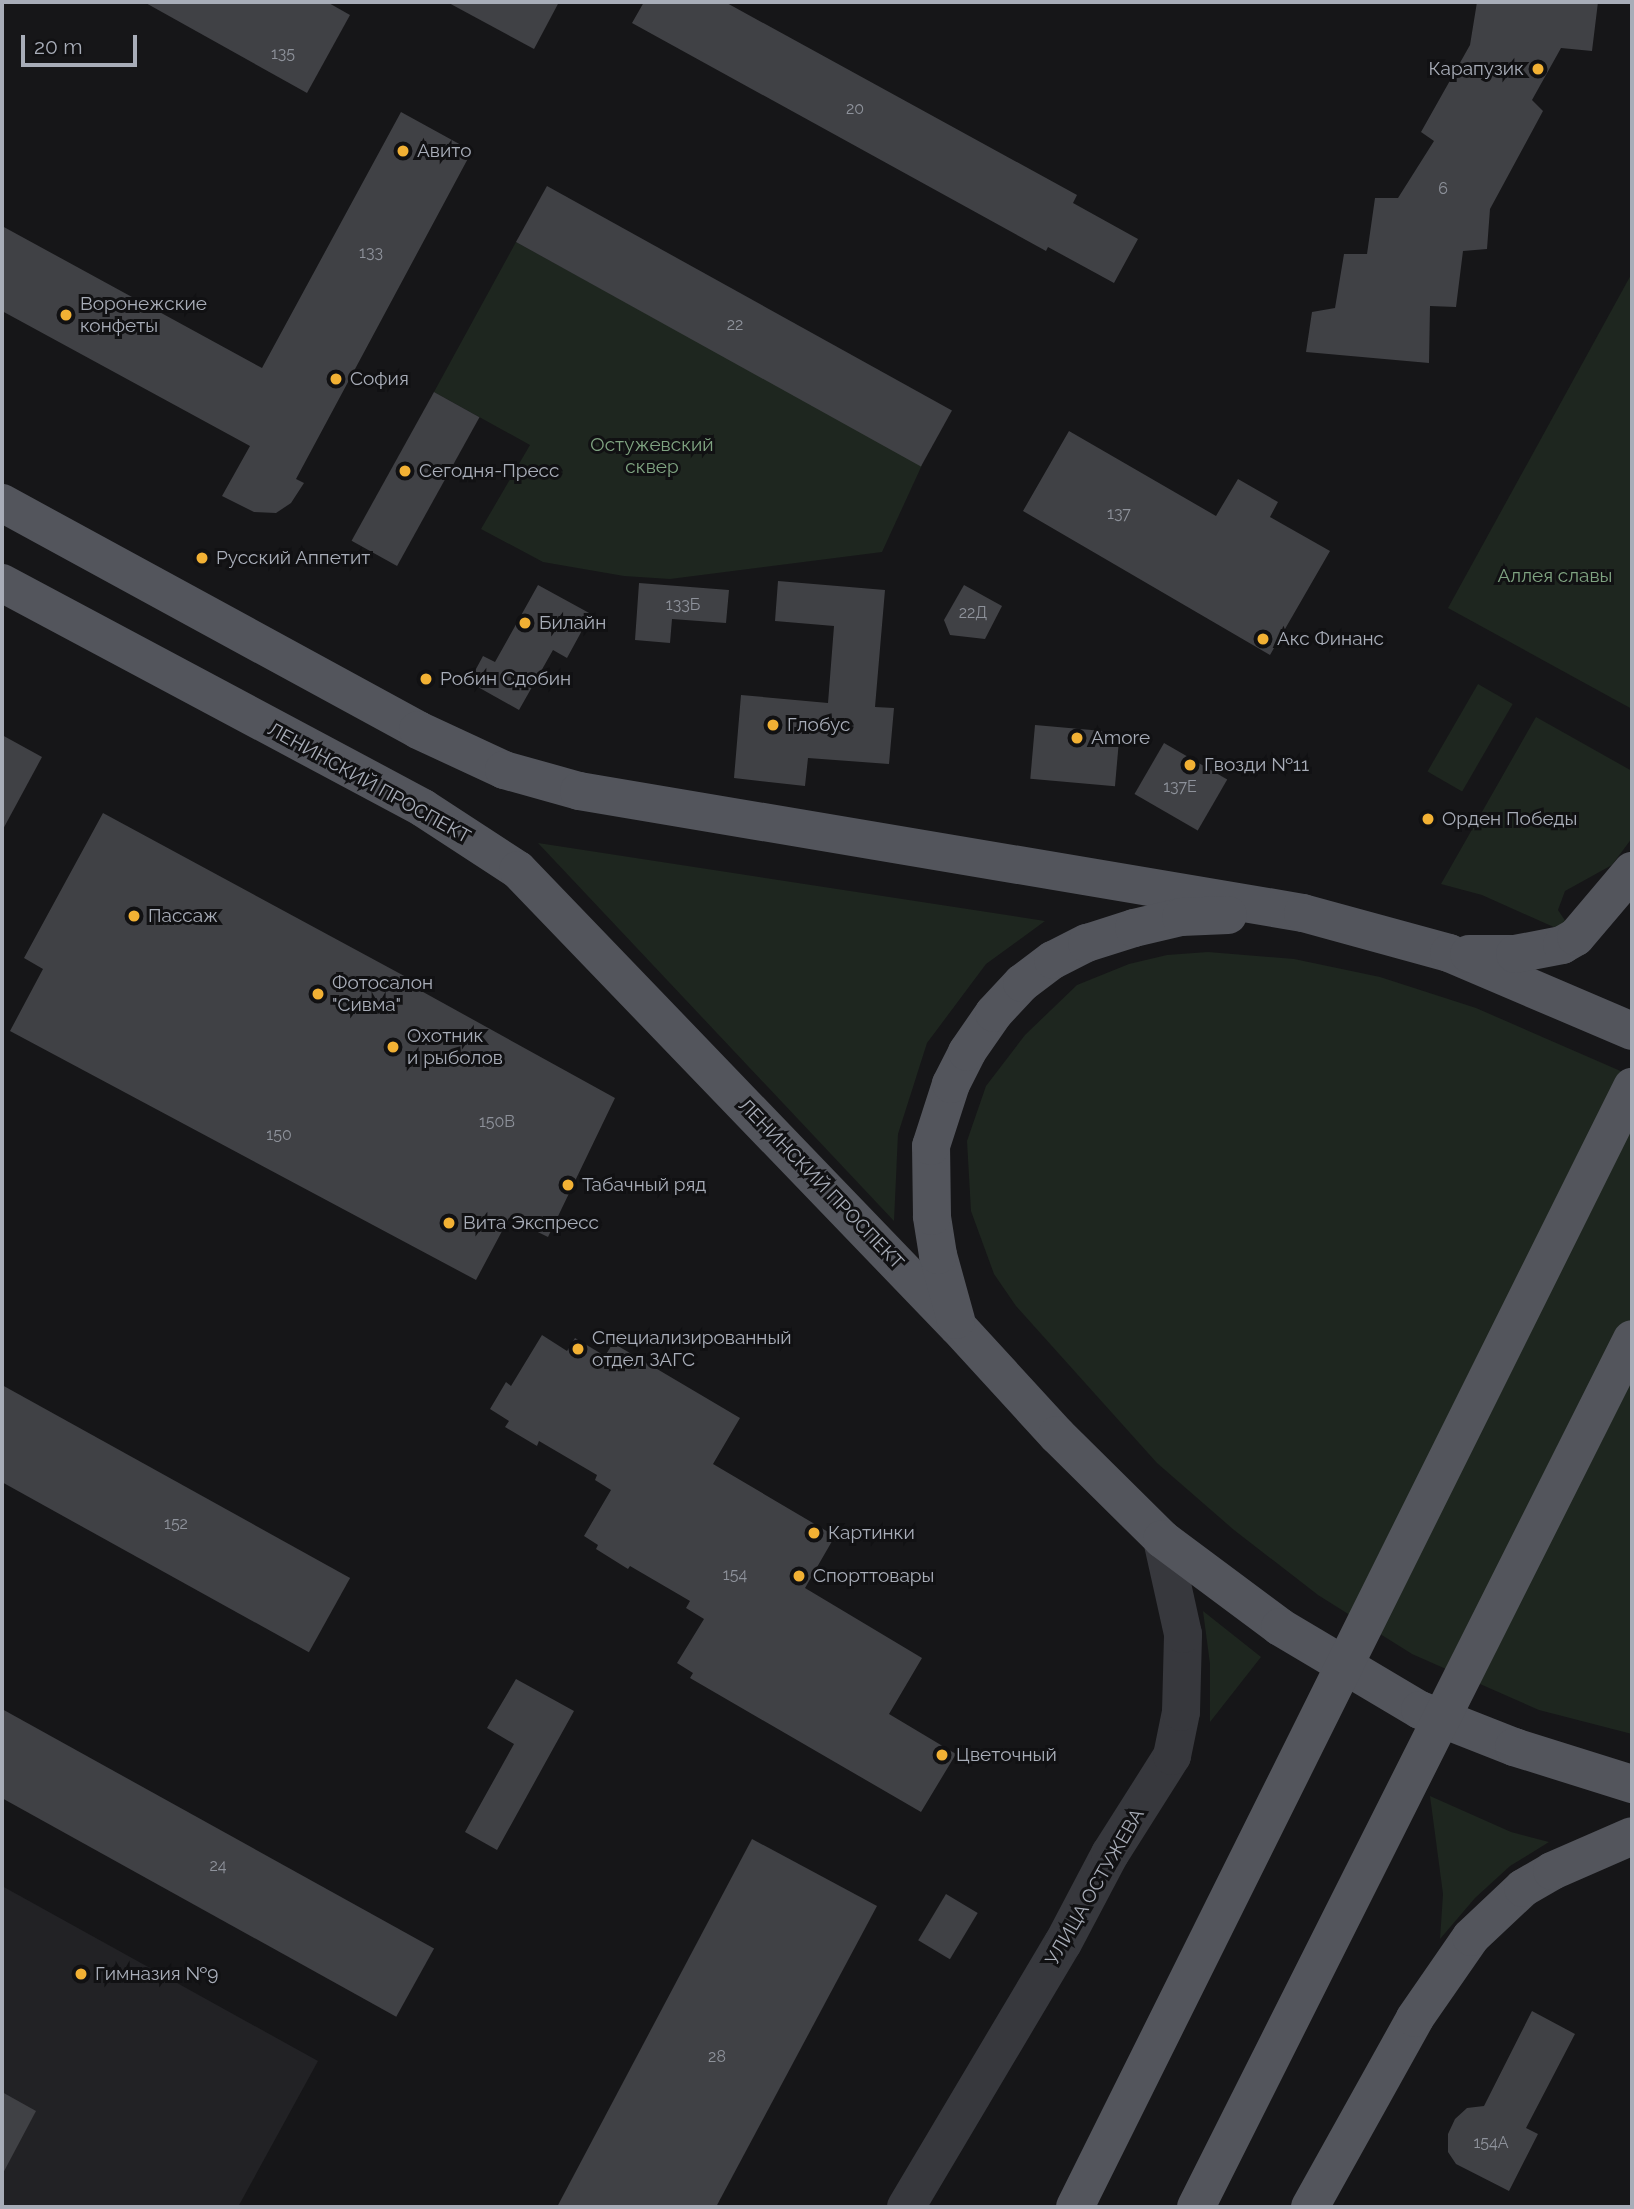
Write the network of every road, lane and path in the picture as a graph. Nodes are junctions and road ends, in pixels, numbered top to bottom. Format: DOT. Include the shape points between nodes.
graph roads {
  1 [pos="2,503"];
  2 [pos="2,583"];
  3 [pos="1632,871"];
  4 [pos="1303,913"];
  5 [pos="1449,953"];
  6 [pos="1632,1031"];
  7 [pos="1632,1087"];
  8 [pos="958,1327"];
  9 [pos="1632,1339"];
  10 [pos="1162,1539"];
  11 [pos="1632,1784"];
  12 [pos="1632,1836"];
  13 [pos="906,2207"];
  14 [pos="1075,2207"];
  15 [pos="1196,2207"];
  16 [pos="1310,2207"];
  1 -- 4 [label="main road" via="418,730 503,770 579,790"];
  2 -- 8 [label="main road, ЛЕНИНСКИЙ ПРОСПЕКТ" via="423,808 518,870"];
  3 -- 5 [label="main road" via="1576,937 1562,945 1516,954"];
  4 -- 5 [label="main road"];
  4 -- 8 [label="main road" via="1181,917 1087,943 1021,983 994,1013 951,1084 931,1146 932,1216"];
  5 -- 6 [label="main road"];
  7 -- 14 [label="main road"];
  8 -- 10 [label="main road, ЛЕНИНСКИЙ ПРОСПЕКТ" via="1058,1436"];
  9 -- 15 [label="main road"];
  10 -- 11 [label="main road, ЛЕНИНСКИЙ ПРОСПЕКТ" via="1280,1627 1420,1710 1514,1747"];
  10 -- 13 [label="street, УЛИЦА ОСТУЖЕВА" via="1182,1634 1181,1712 1172,1756 1110,1854 1063,1943"];
  12 -- 16 [label="main road" via="1523,1888 1471,1937 1415,2018"];
}
